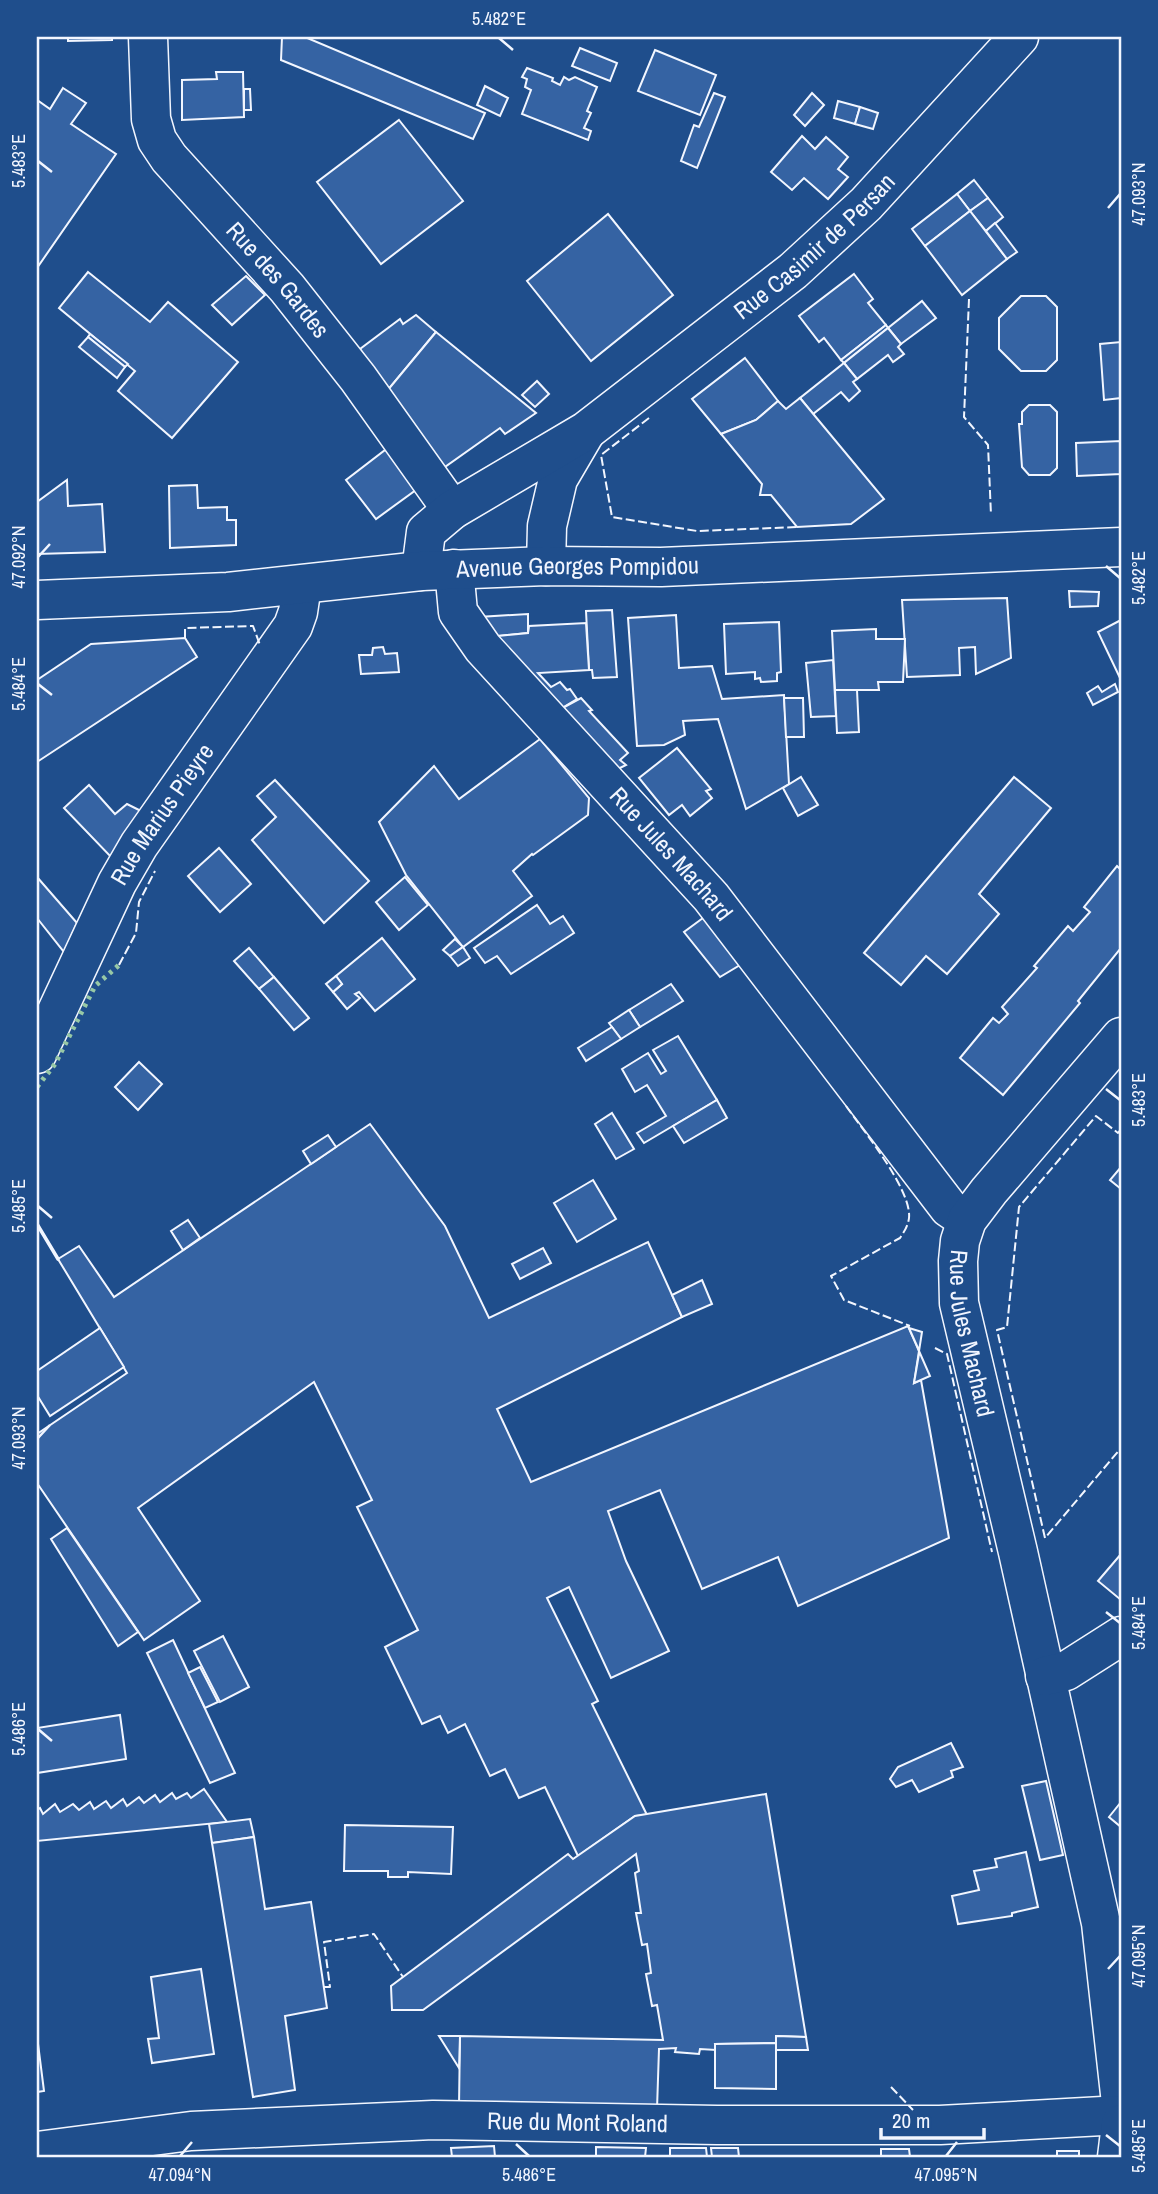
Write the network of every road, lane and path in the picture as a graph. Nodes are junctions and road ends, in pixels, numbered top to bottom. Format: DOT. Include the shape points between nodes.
graph roads {
  1 [pos="148,37"];
  2 [pos="1019,37"];
  3 [pos="586,431"];
  4 [pos="452,510"];
  5 [pos="1121,547"];
  6 [pos="546,566"];
  7 [pos="437,570"];
  8 [pos="302,585"];
  9 [pos="37,600"];
  10 [pos="1121,1037"];
  11 [pos="37,1054"];
  12 [pos="967,1220"];
  13 [pos="1121,1636"];
  14 [pos="1045,1676"];
  15 [pos="1121,2103"];
  16 [pos="1121,2115"];
  17 [pos="1121,2124"];
  18 [pos="37,2151"];
  19 [pos="1117,2157"];
  1 -- 4 [label="street, Rue des Gardes" via="151,120 157,140 295,298"];
  2 -- 3 [label="street, Rue Casimir de Persan" via="831,239"];
  3 -- 4 [label="street, Rue Casimir de Persan"];
  3 -- 6 [label="street, Rue Casimir de Persan" via="558,479 547,526"];
  4 -- 7 [label="street, Rue Casimir de Persan" via="426,532"];
  5 -- 6 [label="street, Avenue Georges Pompidou" via="661,567"];
  6 -- 7 [label="street, Avenue Georges Pompidou"];
  7 -- 8 [label="street, Avenue Georges Pompidou"];
  7 -- 12 [label="street, Rue Jules Machard" via="483,648 711,897 949,1208"];
  8 -- 9 [label="street, Avenue Georges Pompidou"];
  8 -- 11 [label="street, Rue Marius Pieyre" via="293,626 117,883"];
  10 -- 12 [label="street"];
  12 -- 14 [label="street, Rue Jules Machard" via="960,1241 958,1303"];
  13 -- 14 [label="street" via="1066,1671"];
  14 -- 15 [label="street, Rue Jules Machard" via="1101,1923"];
  16 -- 18 [label="street, Rue du Mont Roland" via="940,2125 433,2120 191,2131"];
  17 -- 19 [label="street"];
}
